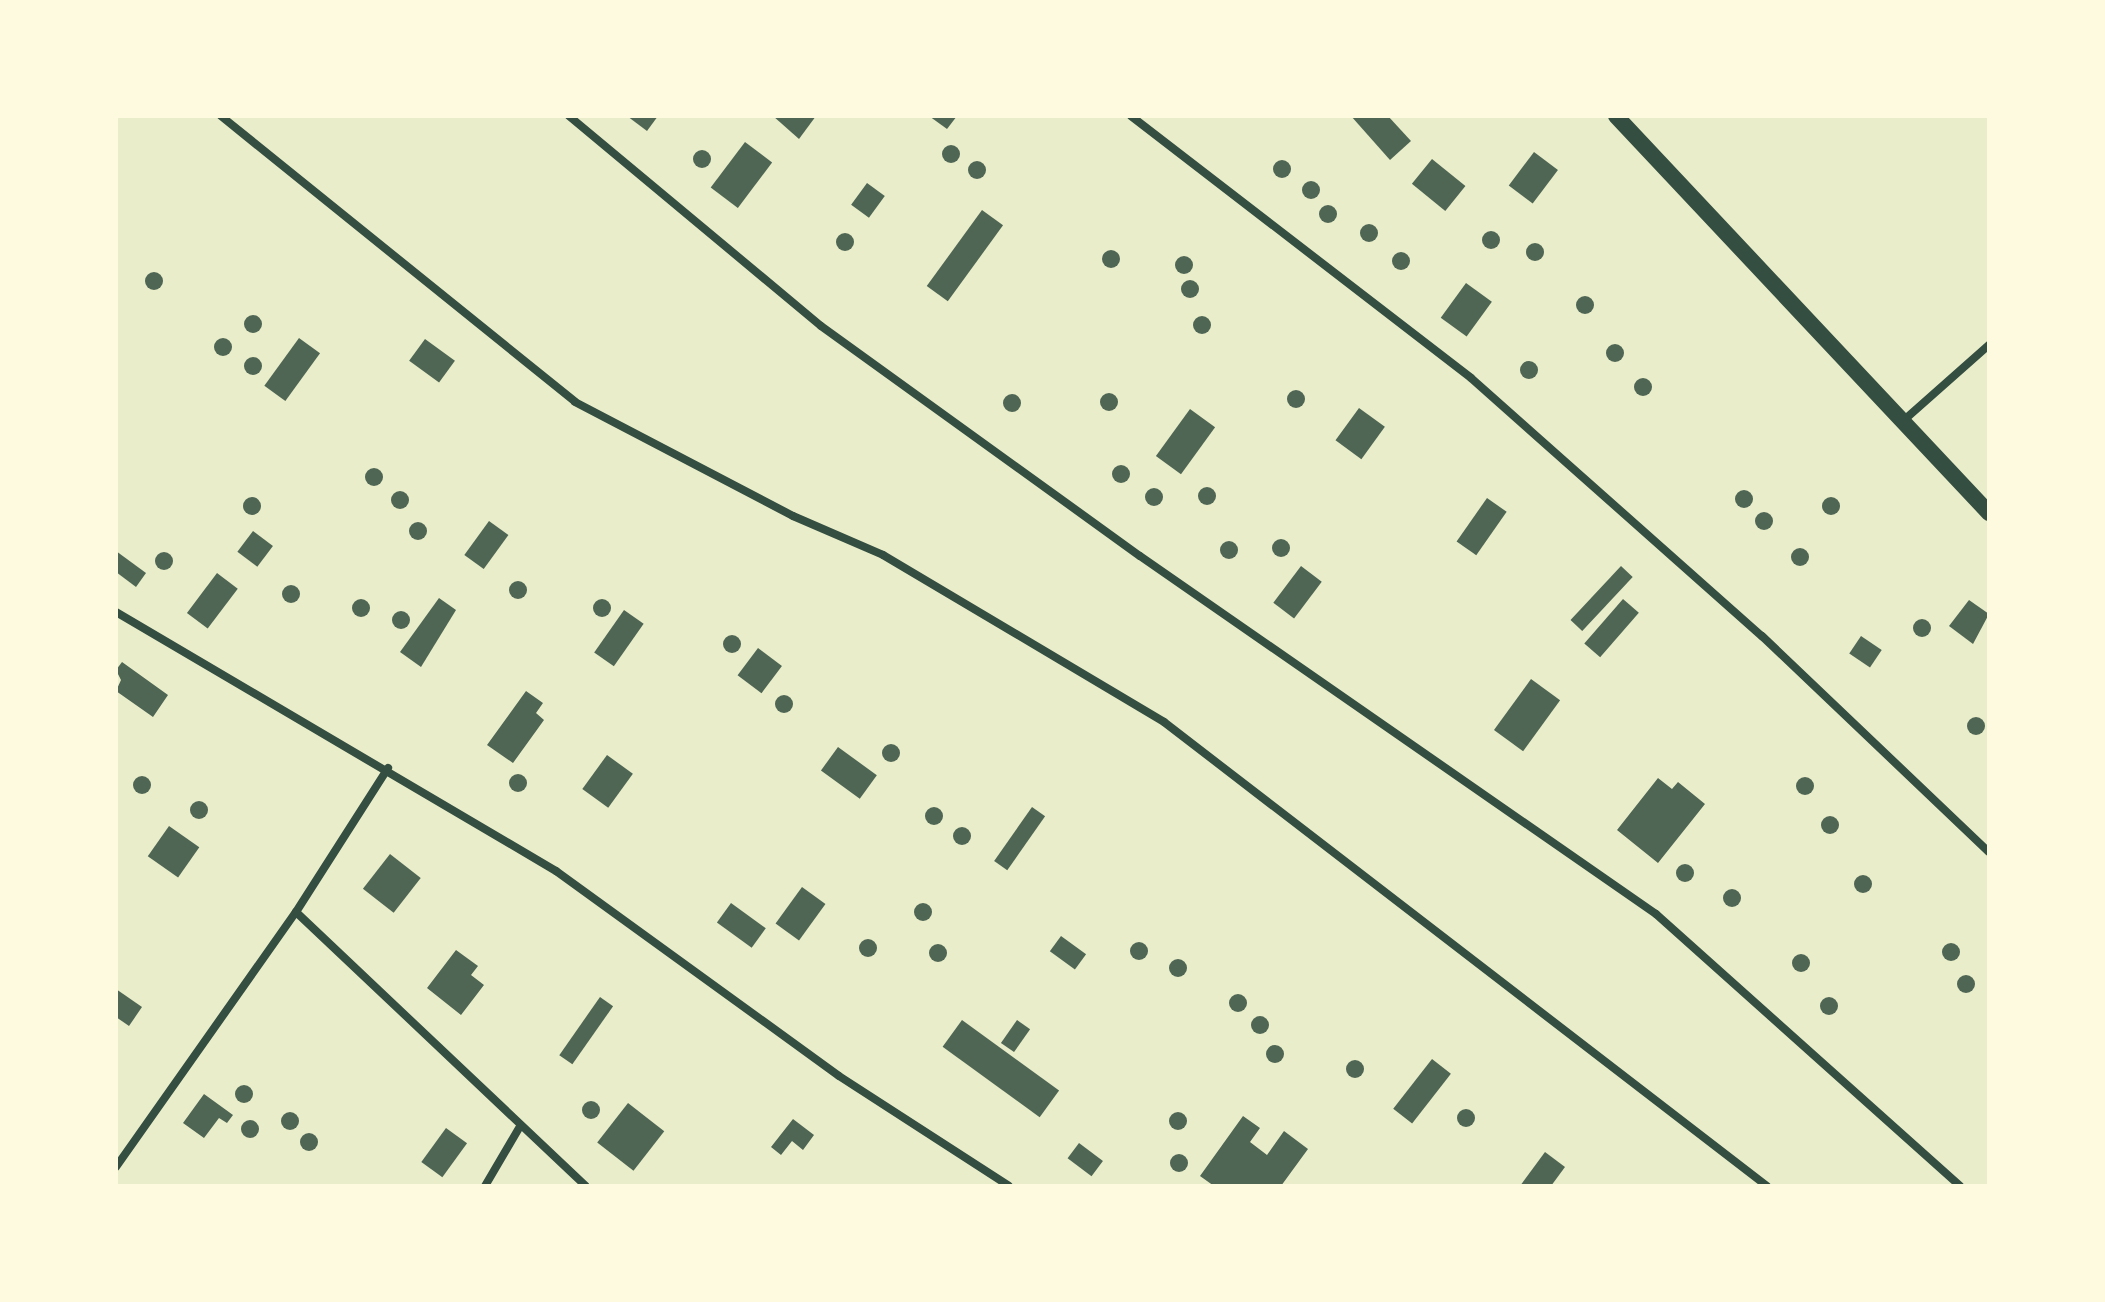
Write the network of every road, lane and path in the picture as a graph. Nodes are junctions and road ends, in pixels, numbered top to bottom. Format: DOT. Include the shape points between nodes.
graph roads {
  1 [pos="221,116"];
  2 [pos="569,116"];
  3 [pos="1131,116"];
  4 [pos="1616,116"];
  5 [pos="1989,345"];
  6 [pos="1903,421"];
  7 [pos="1989,513"];
  8 [pos="116,612"];
  9 [pos="388,768"];
  10 [pos="1989,852"];
  11 [pos="296,912"];
  12 [pos="519,1128"];
  13 [pos="116,1167"];
  14 [pos="485,1186"];
  15 [pos="586,1186"];
  16 [pos="1009,1186"];
  17 [pos="1767,1186"];
  18 [pos="1960,1186"];
  1 -- 17 [label="street" via="575,402 793,516 883,555 1164,722"];
  2 -- 18 [label="street" via="834,335 1140,556 1656,914"];
  3 -- 10 [label="street" via="1471,378 1762,636"];
  4 -- 6 [label="main road"];
  5 -- 6 [label="street"];
  6 -- 7 [label="main road"];
  8 -- 9 [label="street"];
  9 -- 11 [label="street"];
  9 -- 16 [label="street" via="556,871 839,1076"];
  11 -- 12 [label="street"];
  11 -- 13 [label="street"];
  12 -- 14 [label="street"];
  12 -- 15 [label="street"];
}
